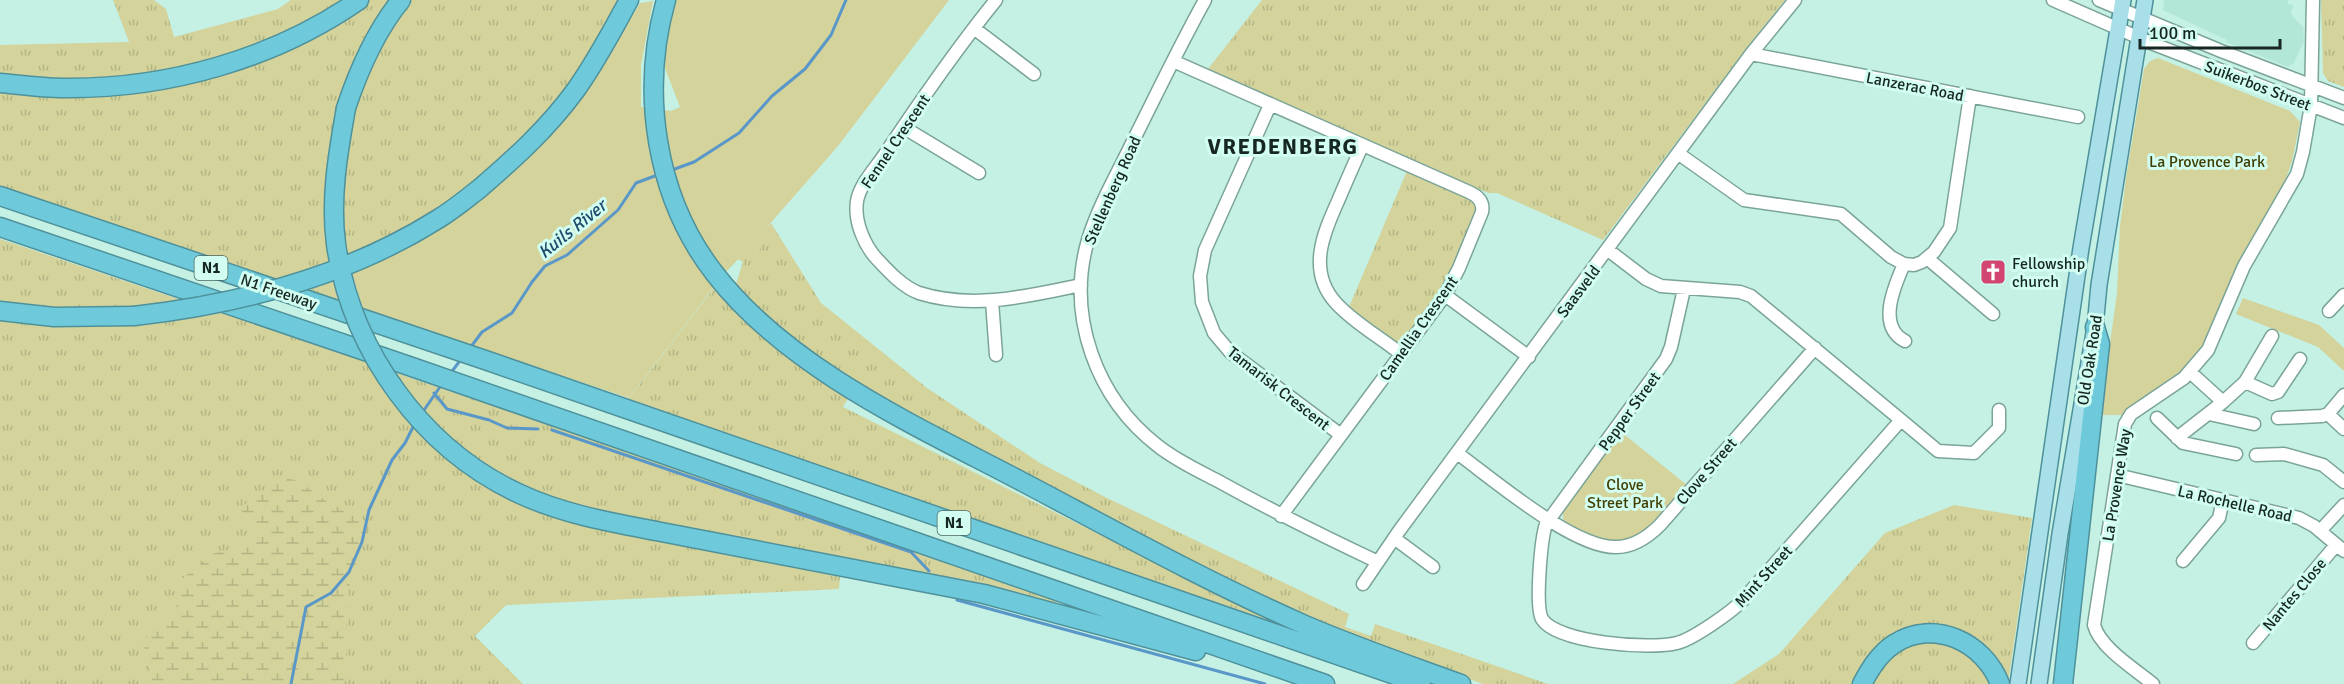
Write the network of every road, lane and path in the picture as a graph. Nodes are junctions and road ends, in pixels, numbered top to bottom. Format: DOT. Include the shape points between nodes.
graph roads {
  1 [pos="359,0"];
  2 [pos="401,0"];
  3 [pos="629,0"];
  4 [pos="666,0"];
  5 [pos="996,0"];
  6 [pos="1205,0"];
  7 [pos="1795,0"];
  8 [pos="2053,0"];
  9 [pos="2099,0"];
  10 [pos="2145,0"];
  11 [pos="2313,0"];
  12 [pos="2123,5"];
  13 [pos="2143,19"];
  14 [pos="975,29"];
  15 [pos="2117,29"];
  16 [pos="2138,38"];
  17 [pos="1752,54"];
  18 [pos="1173,61"];
  19 [pos="1034,74"];
  20 [pos="0,83"];
  21 [pos="2313,86"];
  22 [pos="1970,96"];
  23 [pos="2344,98"];
  24 [pos="1270,105"];
  25 [pos="2311,105"];
  26 [pos="2078,117"];
  27 [pos="2344,118"];
  28 [pos="903,127"];
  29 [pos="1362,146"];
  30 [pos="1679,154"];
  31 [pos="979,173"];
  32 [pos="0,196"];
  33 [pos="0,227"];
  34 [pos="1608,250"];
  35 [pos="1927,258"];
  36 [pos="1904,264"];
  37 [pos="1081,285"];
  38 [pos="1684,289"];
  39 [pos="1444,295"];
  40 [pos="2344,295"];
  41 [pos="992,301"];
  42 [pos="0,311"];
  43 [pos="2329,311"];
  44 [pos="1993,314"];
  45 [pos="2095,327"];
  46 [pos="2272,336"];
  47 [pos="1905,341"];
  48 [pos="1815,348"];
  49 [pos="1401,354"];
  50 [pos="996,355"];
  51 [pos="1529,357"];
  52 [pos="2300,359"];
  53 [pos="2190,372"];
  54 [pos="2245,382"];
  55 [pos="2344,396"];
  56 [pos="2223,402"];
  57 [pos="1999,410"];
  58 [pos="2209,414"];
  59 [pos="2328,414"];
  60 [pos="2157,418"];
  61 [pos="2278,418"];
  62 [pos="1901,420"];
  63 [pos="2254,424"];
  64 [pos="2344,429"];
  65 [pos="1341,435"];
  66 [pos="2177,438"];
  67 [pos="1457,453"];
  68 [pos="2235,454"];
  69 [pos="2256,455"];
  70 [pos="2117,476"];
  71 [pos="2344,482"];
  72 [pos="2223,500"];
  73 [pos="2344,505"];
  74 [pos="1281,516"];
  75 [pos="1548,519"];
  76 [pos="2320,531"];
  77 [pos="1394,538"];
  78 [pos="2340,548"];
  79 [pos="2183,561"];
  80 [pos="1378,562"];
  81 [pos="1433,567"];
  82 [pos="1363,584"];
  83 [pos="1547,625"];
  84 [pos="2253,643"];
  85 [pos="1314,684"];
  86 [pos="1325,684"];
  87 [pos="1421,684"];
  88 [pos="1461,684"];
  89 [pos="1862,684"];
  90 [pos="2000,684"];
  91 [pos="2018,684"];
  92 [pos="2039,684"];
  93 [pos="2063,684"];
  94 [pos="2153,684"];
  1 -- 20 [label="highway" via="265,51 210,69 108,87"];
  2 -- 85 [label="highway, bridge" via="366,56 346,108 334,201 336,243 358,326 377,362 397,393 453,452 500,484 571,513 984,594"];
  3 -- 42 [label="highway, bridge" via="603,49 544,128 508,164 440,219 375,254 298,284 228,303 134,316 54,317"];
  4 -- 88 [label="highway" via="654,63 654,110 665,175 708,264 756,320 892,412 1266,608"];
  5 -- 14 [label="street, Fennel Crescent"];
  6 -- 18 [label="street, Stellenberg Road"];
  7 -- 17 [label="street, Saasveld"];
  8 -- 15 [label="street, Suikerbos Street"];
  9 -- 12 [label="street, Suikerbos Street"];
  10 -- 13 [label="main road, Old Oak Road"];
  11 -- 21 [label="street, La Provence Way"];
  12 -- 13 [label="street, Suikerbos Street"];
  12 -- 15 [label="main road, Old Oak Road"];
  13 -- 16 [label="main road, Old Oak Road"];
  13 -- 21 [label="street, Suikerbos Street"];
  14 -- 19 [label="street"];
  14 -- 28 [label="street, Fennel Crescent"];
  15 -- 16 [label="street, Suikerbos Street"];
  15 -- 91 [label="main road, Old Oak Road"];
  16 -- 25 [label="street, Suikerbos Street"];
  16 -- 45 [label="main road, Old Oak Road"];
  17 -- 22 [label="street, Lanzerac Road"];
  17 -- 30 [label="street, Saasveld"];
  18 -- 24 [label="street, Camellia Crescent"];
  18 -- 37 [label="street, Stellenberg Road" via="1095,221 1084,255"];
  21 -- 23 [label="street, Suikerbos Street"];
  21 -- 25 [label="street, La Provence Way"];
  22 -- 26 [label="street, Lanzerac Road"];
  22 -- 35 [label="street" via="1951,225"];
  24 -- 29 [label="street, Camellia Crescent"];
  24 -- 65 [label="street, Tamarisk Crescent" via="1205,250 1200,276 1202,302 1214,333 1230,352"];
  25 -- 27 [label="street, Suikerbos Street"];
  25 -- 53 [label="street, La Provence Way" via="2297,174 2244,266 2212,343"];
  28 -- 31 [label="street"];
  28 -- 41 [label="street, Fennel Crescent" via="861,190 857,203 859,226 869,251 896,279 918,293 954,300"];
  29 -- 39 [label="street, Camellia Crescent" via="1469,192 1482,202 1482,212"];
  29 -- 49 [label="street" via="1324,232 1319,250 1320,269 1328,293 1338,305"];
  30 -- 34 [label="street, Saasveld"];
  30 -- 36 [label="street" via="1744,200 1841,214"];
  32 -- 87 [label="highway, N1 Freeway / N1"];
  33 -- 86 [label="highway, N1 Freeway / N1"];
  34 -- 38 [label="street" via="1651,282"];
  34 -- 51 [label="street, Saasveld"];
  35 -- 36 [label="street" via="1918,264"];
  35 -- 44 [label="street"];
  36 -- 47 [label="street" via="1890,307 1892,327"];
  37 -- 41 [label="street, Fennel Crescent"];
  37 -- 74 [label="street, Stellenberg Road" via="1082,317 1092,355 1108,390 1131,421 1170,455"];
  38 -- 48 [label="street" via="1751,296"];
  38 -- 75 [label="street, Pepper Street" via="1666,359"];
  39 -- 49 [label="street, Camellia Crescent"];
  39 -- 51 [label="street"];
  40 -- 43 [label="street"];
  41 -- 50 [label="street"];
  45 -- 92 [label="main road, Old Oak Road"];
  45 -- 93 [label="highway" via="2100,344"];
  46 -- 54 [label="street"];
  48 -- 62 [label="street"];
  48 -- 75 [label="street, Clove Street" via="1660,525 1641,540 1622,547 1598,546"];
  49 -- 65 [label="street, Camellia Crescent"];
  51 -- 67 [label="street, Saasveld"];
  52 -- 54 [label="street" via="2278,392 2268,393"];
  53 -- 56 [label="street"];
  53 -- 70 [label="street, La Provence Way" via="2129,417"];
  54 -- 56 [label="street"];
  55 -- 59 [label="street"];
  56 -- 58 [label="street"];
  57 -- 62 [label="street" via="1999,428 1974,453 1938,451"];
  58 -- 63 [label="street"];
  58 -- 66 [label="street"];
  59 -- 61 [label="street"];
  59 -- 64 [label="street"];
  60 -- 66 [label="street"];
  62 -- 83 [label="street, Mint Street" via="1742,601 1685,640 1634,646 1609,644 1557,632"];
  65 -- 74 [label="street, Camellia Crescent"];
  66 -- 68 [label="street" via="2186,444"];
  67 -- 75 [label="street, Clove Street"];
  67 -- 77 [label="street, Saasveld"];
  69 -- 71 [label="street" via="2284,454 2323,465"];
  70 -- 72 [label="street, La Rochelle Road"];
  70 -- 94 [label="street, La Provence Way" via="2094,625 2104,644"];
  72 -- 76 [label="street, La Rochelle Road" via="2293,516"];
  72 -- 79 [label="street" via="2219,518"];
  73 -- 76 [label="street"];
  74 -- 80 [label="street, Stellenberg Road"];
  75 -- 83 [label="street, Pepper Street" via="1539,598 1539,611"];
  76 -- 78 [label="street, La Rochelle Road"];
  77 -- 80 [label="street, Saasveld"];
  77 -- 81 [label="street"];
  78 -- 84 [label="street, Nantes Close"];
  80 -- 82 [label="street, Saasveld"];
  89 -- 90 [label="highway" via="1893,644 1934,633 1953,637 1977,650"];
}
